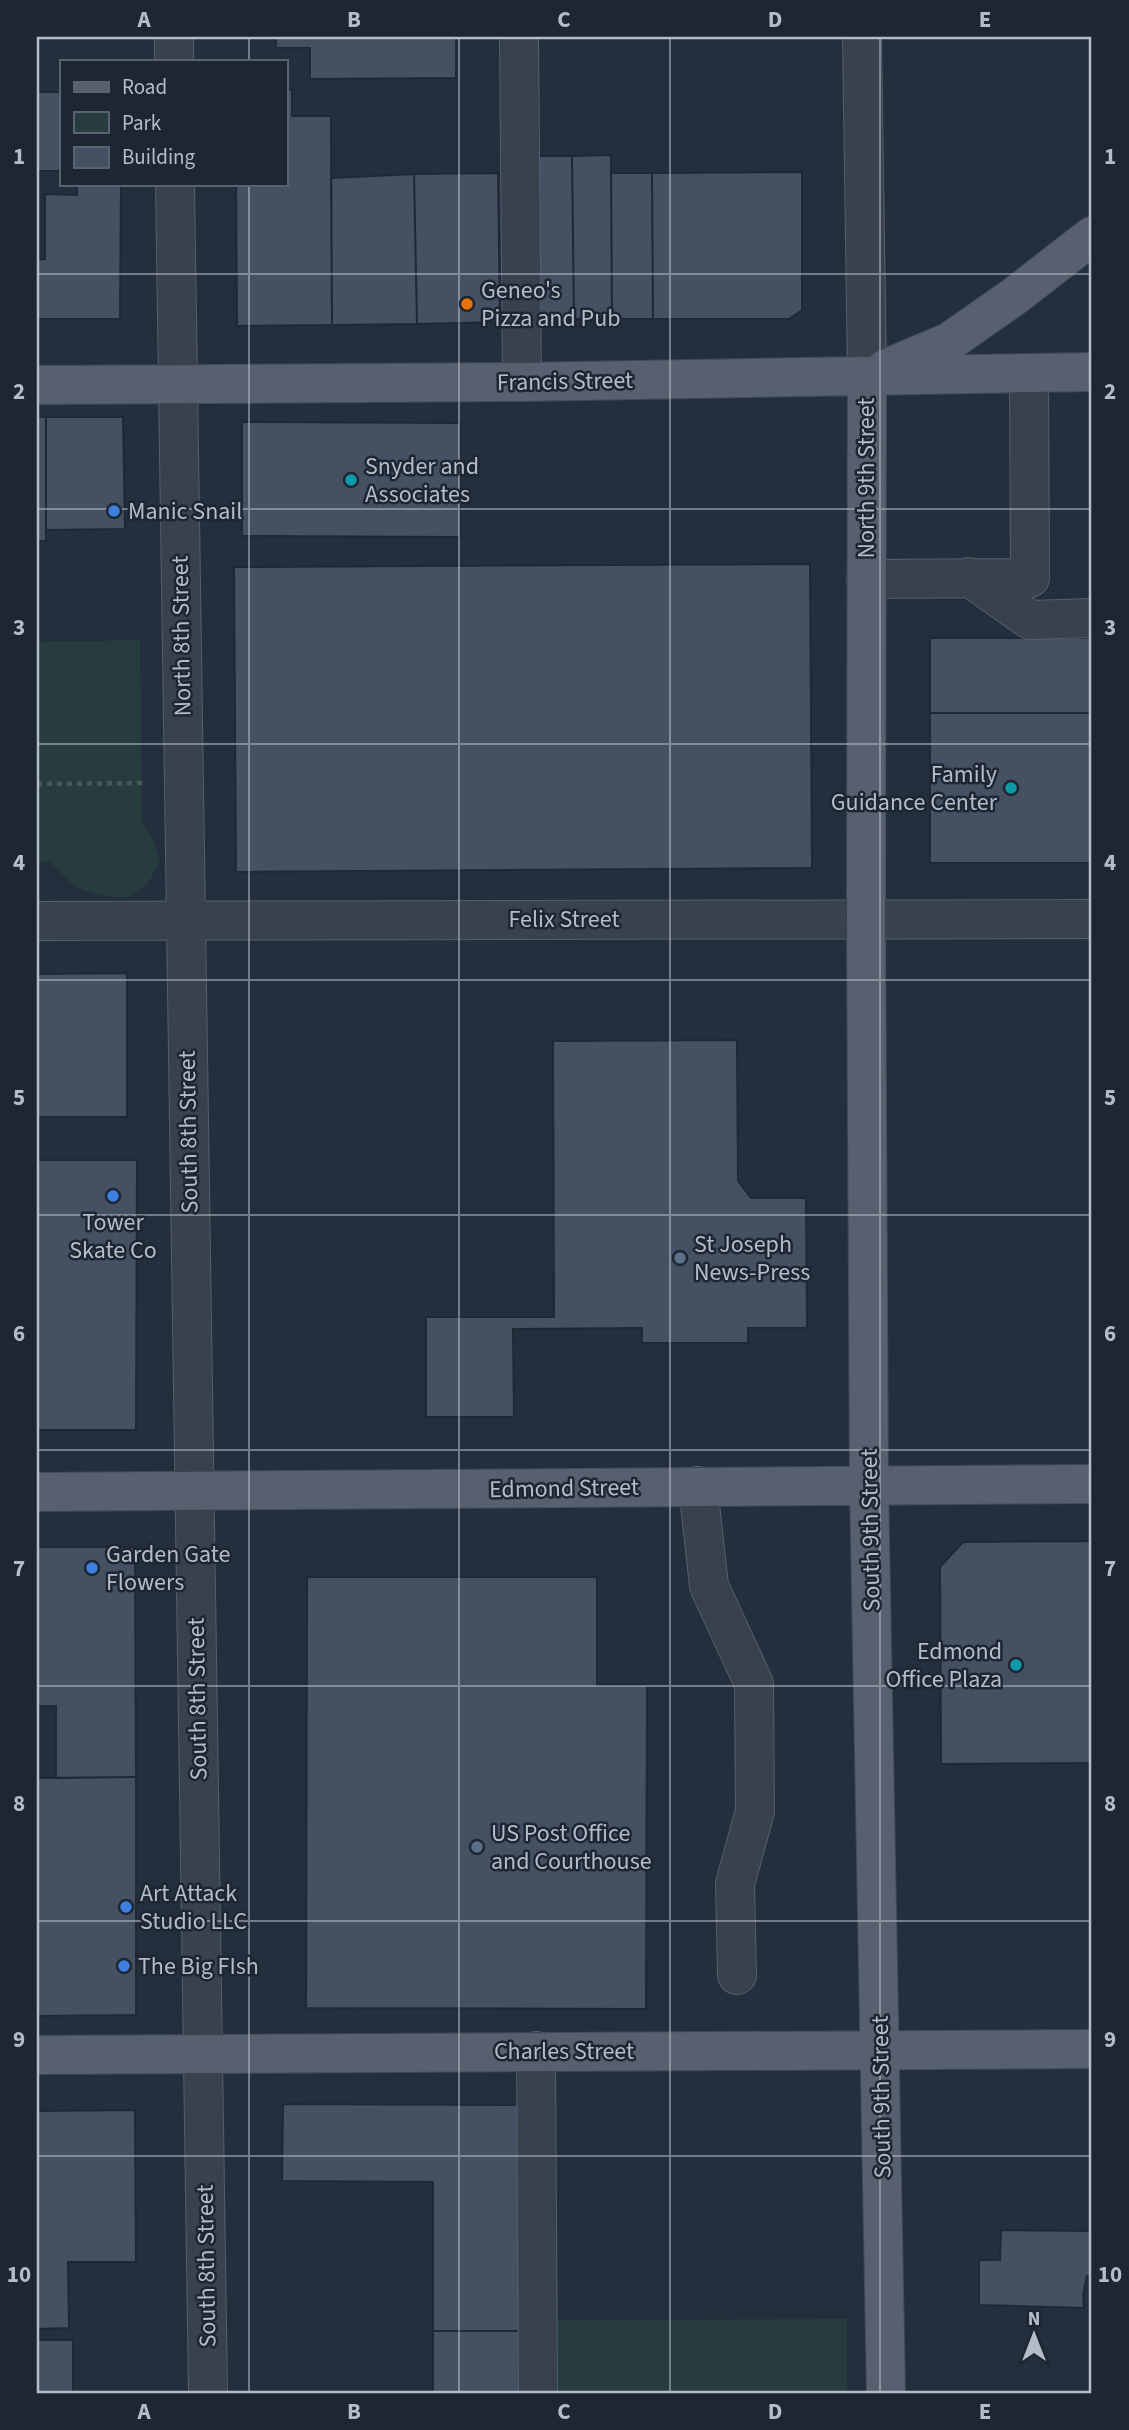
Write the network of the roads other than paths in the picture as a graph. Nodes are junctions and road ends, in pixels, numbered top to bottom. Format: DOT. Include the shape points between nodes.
graph roads {
  1 [pos="174,37"];
  2 [pos="519,37"];
  3 [pos="862,37"];
  4 [pos="174,60"];
  5 [pos="175,186"];
  6 [pos="1092,236"];
  7 [pos="1092,372"];
  8 [pos="1029,373"];
  9 [pos="867,376"];
  10 [pos="522,382"];
  11 [pos="177,384"];
  12 [pos="37,385"];
  13 [pos="968,577"];
  14 [pos="866,579"];
  15 [pos="1092,618"];
  16 [pos="866,918"];
  17 [pos="1092,919"];
  18 [pos="185,920"];
  19 [pos="37,921"];
  20 [pos="1092,1483"];
  21 [pos="869,1485"];
  22 [pos="698,1486"];
  23 [pos="37,1492"];
  24 [pos="194,1492"];
  25 [pos="737,1975"];
  26 [pos="880,2048"];
  27 [pos="1092,2049"];
  28 [pos="536,2051"];
  29 [pos="203,2053"];
  30 [pos="37,2054"];
  31 [pos="208,2393"];
  32 [pos="538,2393"];
  33 [pos="886,2393"];
  1 -- 4 [label="street"];
  2 -- 10 [label="street"];
  3 -- 9 [label="street, North 9th Street"];
  5 -- 11 [label="street, North 8th Street"];
  6 -- 9 [label="main road" via="949,342"];
  7 -- 8 [label="main road, Francis Street"];
  8 -- 9 [label="main road, Francis Street"];
  8 -- 13 [label="street" via="1030,578"];
  9 -- 10 [label="main road, Francis Street"];
  9 -- 14 [label="main road, North 9th Street"];
  10 -- 11 [label="main road, Francis Street"];
  11 -- 12 [label="main road, Francis Street"];
  11 -- 18 [label="street, North 8th Street"];
  13 -- 14 [label="street"];
  13 -- 15 [label="street" via="1030,620"];
  14 -- 16 [label="main road, North 9th Street"];
  16 -- 17 [label="street, Felix Street"];
  16 -- 18 [label="street, Felix Street"];
  16 -- 21 [label="main road, South 9th Street"];
  18 -- 19 [label="street, Felix Street"];
  18 -- 24 [label="street, South 8th Street"];
  20 -- 21 [label="main road, Edmond Street"];
  21 -- 22 [label="main road, Edmond Street"];
  21 -- 26 [label="main road, South 9th Street"];
  22 -- 24 [label="main road, Edmond Street"];
  22 -- 25 [label="street" via="709,1586 754,1684 755,1811 735,1884"];
  23 -- 24 [label="main road, Edmond Street"];
  24 -- 29 [label="street, South 8th Street"];
  26 -- 27 [label="main road, Charles Street"];
  26 -- 28 [label="main road, Charles Street"];
  26 -- 33 [label="main road, South 9th Street"];
  28 -- 29 [label="main road, Charles Street"];
  28 -- 32 [label="street"];
  29 -- 30 [label="main road, Charles Street"];
  29 -- 31 [label="street, South 8th Street"];
}
